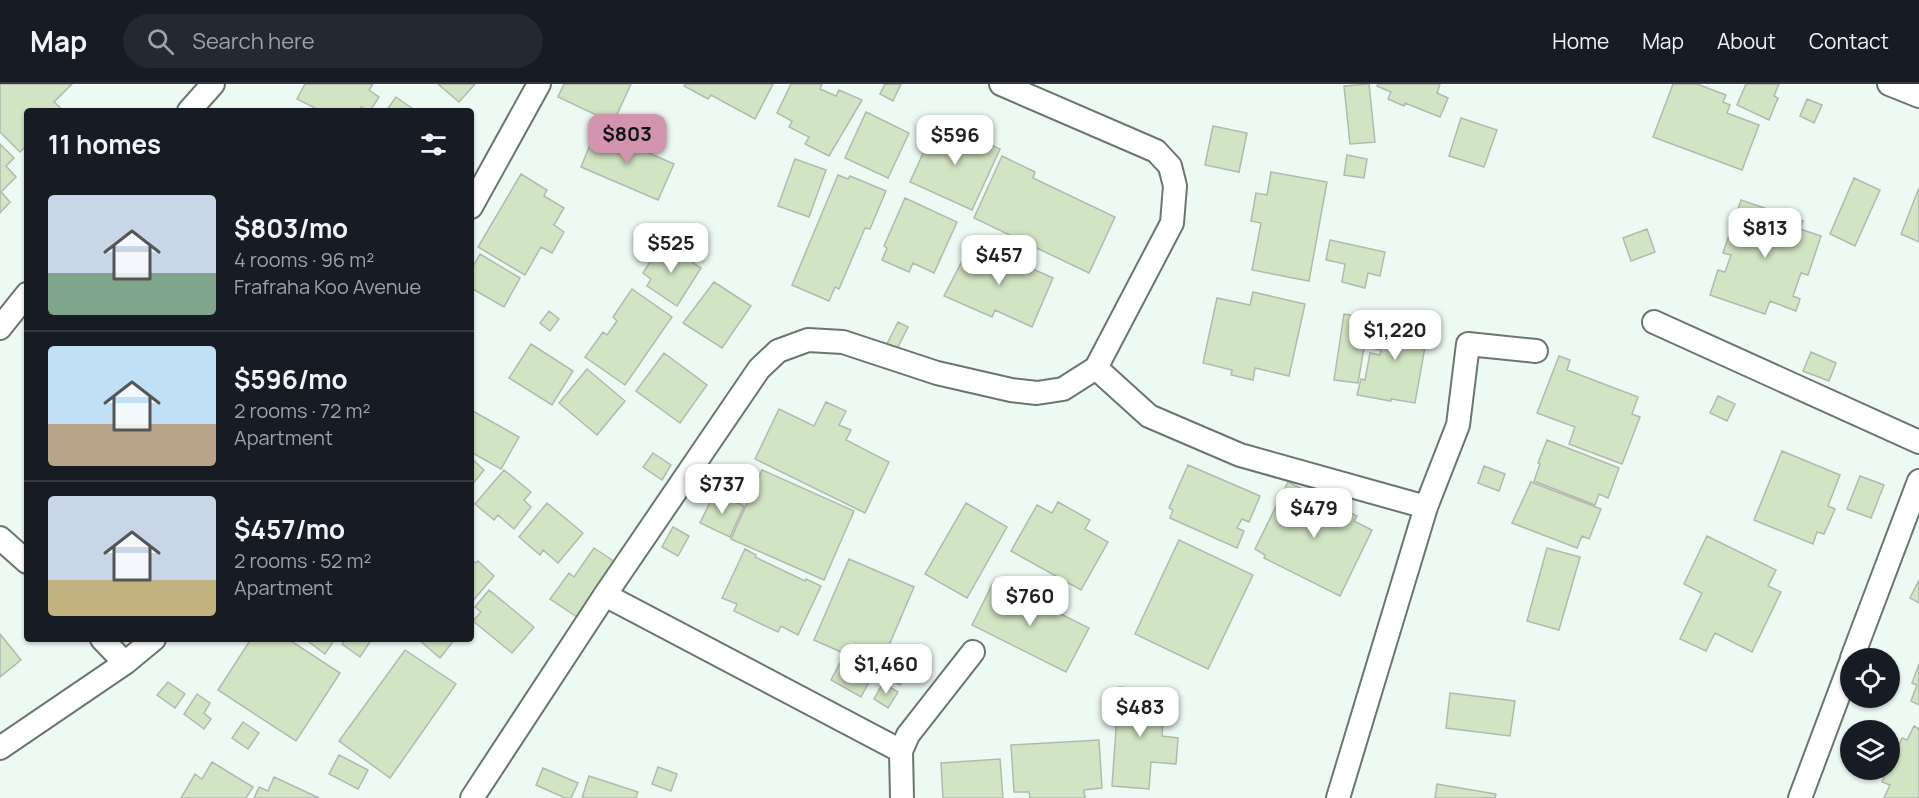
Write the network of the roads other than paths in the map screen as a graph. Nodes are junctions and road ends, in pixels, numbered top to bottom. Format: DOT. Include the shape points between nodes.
graph roads {
  1 [pos="213,84"];
  2 [pos="539,84"];
  3 [pos="1001,84"];
  4 [pos="1889,84"];
  5 [pos="1919,96"];
  6 [pos="192,108"];
  7 [pos="474,202"];
  8 [pos="24,298"];
  9 [pos="1654,322"];
  10 [pos="0,328"];
  11 [pos="1536,351"];
  12 [pos="1096,368"];
  13 [pos="1919,442"];
  14 [pos="1919,481"];
  15 [pos="1426,507"];
  16 [pos="0,538"];
  17 [pos="24,559"];
  18 [pos="605,595"];
  19 [pos="105,642"];
  20 [pos="150,642"];
  21 [pos="1856,648"];
  22 [pos="973,652"];
  23 [pos="125,663"];
  24 [pos="1840,692"];
  25 [pos="0,748"];
  26 [pos="901,751"];
  27 [pos="472,798"];
  28 [pos="902,798"];
  29 [pos="1338,798"];
  30 [pos="1800,798"];
  1 -- 6 [label="street"];
  2 -- 7 [label="street"];
  3 -- 12 [label="street" via="1156,151 1170,166 1175,186 1172,223"];
  4 -- 5 [label="street"];
  8 -- 10 [label="street"];
  9 -- 13 [label="street"];
  11 -- 15 [label="street" via="1468,344 1458,425"];
  12 -- 15 [label="street" via="1149,416 1240,455"];
  12 -- 18 [label="street" via="1062,389 1037,393 936,373 843,342 808,340 778,351 759,369"];
  14 -- 21 [label="street"];
  15 -- 29 [label="street"];
  16 -- 17 [label="street"];
  18 -- 26 [label="street"];
  18 -- 27 [label="street"];
  19 -- 23 [label="street"];
  20 -- 23 [label="street"];
  22 -- 26 [label="street" via="908,735"];
  23 -- 25 [label="street"];
  24 -- 30 [label="street"];
  26 -- 28 [label="street"];
}
